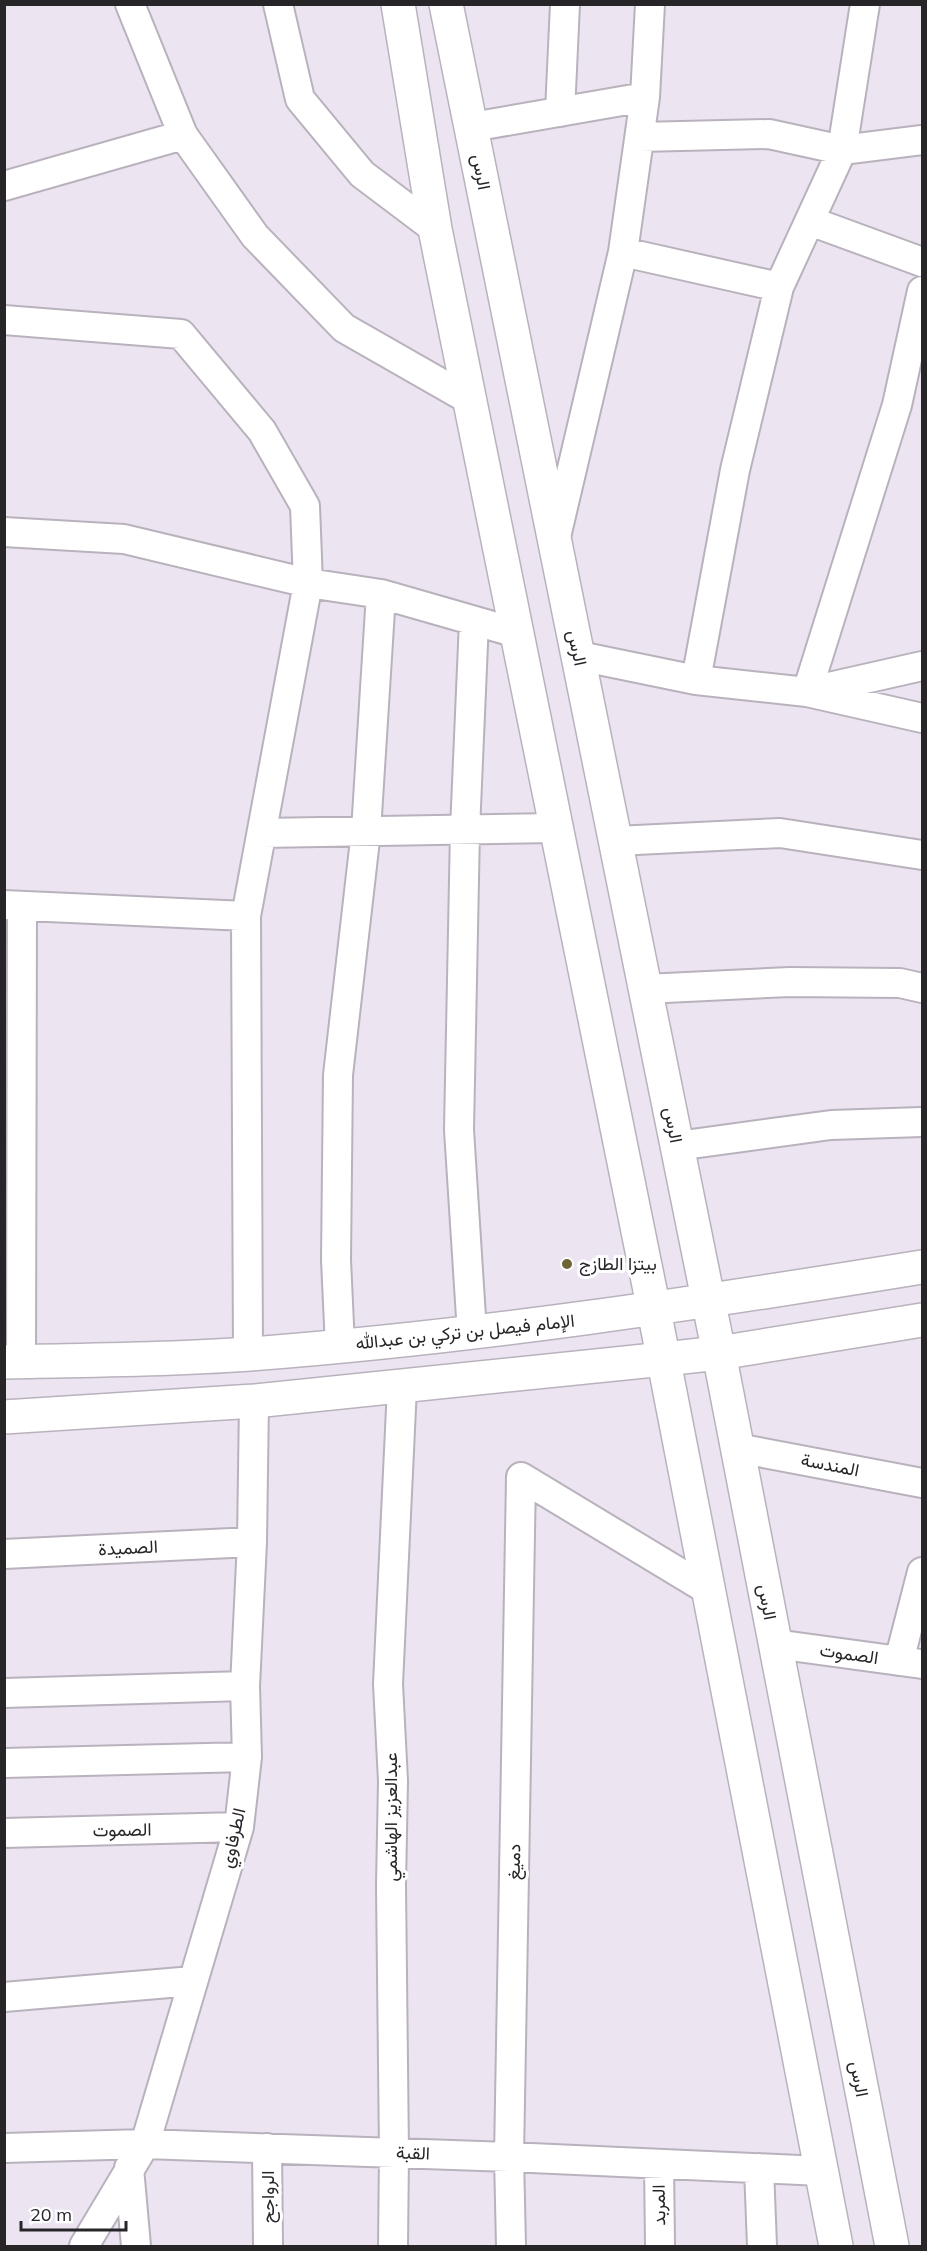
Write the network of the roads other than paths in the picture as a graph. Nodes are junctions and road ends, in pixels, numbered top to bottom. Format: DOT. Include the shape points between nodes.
graph roads {
  1 [pos="130,4"];
  2 [pos="278,4"];
  3 [pos="398,4"];
  4 [pos="446,4"];
  5 [pos="565,4"];
  6 [pos="650,4"];
  7 [pos="865,4"];
  8 [pos="645,97"];
  9 [pos="560,112"];
  10 [pos="472,127"];
  11 [pos="183,135"];
  12 [pos="639,137"];
  13 [pos="922,140"];
  14 [pos="842,150"];
  15 [pos="4,186"];
  16 [pos="810,221"];
  17 [pos="435,229"];
  18 [pos="623,252"];
  19 [pos="922,262"];
  20 [pos="779,288"];
  21 [pos="922,291"];
  22 [pos="4,320"];
  23 [pos="470,400"];
  24 [pos="4,532"];
  25 [pos="555,541"];
  26 [pos="308,583"];
  27 [pos="381,594"];
  28 [pos="474,621"];
  29 [pos="517,633"];
  30 [pos="579,656"];
  31 [pos="922,666"];
  32 [pos="696,680"];
  33 [pos="807,692"];
  34 [pos="922,718"];
  35 [pos="556,828"];
  36 [pos="465,830"];
  37 [pos="366,831"];
  38 [pos="262,833"];
  39 [pos="616,841"];
  40 [pos="922,855"];
  41 [pos="13,906"];
  42 [pos="246,916"];
  43 [pos="922,988"];
  44 [pos="645,989"];
  45 [pos="922,1122"];
  46 [pos="677,1146"];
  47 [pos="922,1267"];
  48 [pos="709,1301"];
  49 [pos="654,1310"];
  50 [pos="922,1320"];
  51 [pos="472,1333"];
  52 [pos="340,1346"];
  53 [pos="719,1353"];
  54 [pos="248,1354"];
  55 [pos="664,1359"];
  56 [pos="13,1362"];
  57 [pos="402,1387"];
  58 [pos="254,1401"];
  59 [pos="4,1417"];
  60 [pos="737,1448"];
  61 [pos="922,1483"];
  62 [pos="252,1542"];
  63 [pos="4,1554"];
  64 [pos="922,1572"];
  65 [pos="708,1590"];
  66 [pos="775,1644"];
  67 [pos="911,1662"];
  68 [pos="245,1686"];
  69 [pos="4,1693"];
  70 [pos="247,1756"];
  71 [pos="4,1763"];
  72 [pos="239,1827"];
  73 [pos="4,1833"];
  74 [pos="193,1980"];
  75 [pos="4,1996"];
  76 [pos="145,2144"];
  77 [pos="4,2148"];
  78 [pos="267,2148"];
  79 [pos="394,2153"];
  80 [pos="509,2157"];
  81 [pos="659,2164"];
  82 [pos="129,2168"];
  83 [pos="759,2168"];
  84 [pos="821,2171"];
  85 [pos="84,2247"];
  86 [pos="136,2247"];
  87 [pos="268,2247"];
  88 [pos="393,2247"];
  89 [pos="511,2247"];
  90 [pos="660,2247"];
  91 [pos="762,2247"];
  92 [pos="836,2247"];
  93 [pos="892,2247"];
  1 -- 11 [label="street"];
  2 -- 17 [label="street" via="300,99 362,174"];
  3 -- 17 [label="street"];
  4 -- 10 [label="street, الرس"];
  5 -- 9 [label="street"];
  6 -- 8 [label="street"];
  7 -- 14 [label="street"];
  8 -- 9 [label="street"];
  8 -- 12 [label="street"];
  9 -- 10 [label="street"];
  10 -- 25 [label="street, الرس"];
  11 -- 15 [label="street"];
  11 -- 23 [label="street" via="255,236 344,328"];
  12 -- 14 [label="street" via="769,134"];
  12 -- 18 [label="street"];
  13 -- 14 [label="street"];
  14 -- 16 [label="street"];
  16 -- 19 [label="street"];
  16 -- 20 [label="street"];
  17 -- 23 [label="street"];
  18 -- 20 [label="street"];
  18 -- 25 [label="street"];
  20 -- 32 [label="street" via="735,470"];
  21 -- 33 [label="street" via="897,405"];
  22 -- 26 [label="street" via="181,334 262,431 305,506"];
  23 -- 29 [label="street"];
  24 -- 26 [label="street" via="124,539"];
  25 -- 30 [label="street, الرس"];
  26 -- 27 [label="street"];
  26 -- 38 [label="street"];
  27 -- 28 [label="street"];
  27 -- 37 [label="street"];
  28 -- 29 [label="street"];
  28 -- 36 [label="street"];
  29 -- 35 [label="street"];
  30 -- 32 [label="street"];
  30 -- 39 [label="street, الرس"];
  31 -- 33 [label="street"];
  32 -- 33 [label="street"];
  33 -- 34 [label="street"];
  35 -- 36 [label="street"];
  35 -- 49 [label="street"];
  36 -- 37 [label="street"];
  36 -- 51 [label="street" via="459,1130"];
  37 -- 38 [label="street"];
  37 -- 52 [label="street" via="338,1075 336,1260"];
  38 -- 42 [label="street"];
  39 -- 40 [label="street" via="780,833"];
  39 -- 44 [label="street, الرس"];
  41 -- 42 [label="street"];
  41 -- 56 [label="street"];
  42 -- 54 [label="street"];
  43 -- 44 [label="street" via="900,983 790,982"];
  44 -- 46 [label="street, الرس"];
  45 -- 46 [label="street" via="831,1125"];
  46 -- 48 [label="street, الرس"];
  47 -- 48 [label="street, الإمام فيصل بن تركي بن عبدالله"];
  48 -- 49 [label="street, الإمام فيصل بن تركي بن عبدالله"];
  48 -- 53 [label="street, الرس"];
  49 -- 51 [label="street, الإمام فيصل بن تركي بن عبدالله"];
  49 -- 55 [label="street"];
  50 -- 53 [label="street"];
  51 -- 52 [label="street, الإمام فيصل بن تركي بن عبدالله"];
  52 -- 54 [label="street, الإمام فيصل بن تركي بن عبدالله"];
  53 -- 55 [label="street"];
  53 -- 60 [label="street, الرس"];
  54 -- 56 [label="street, الإمام فيصل بن تركي بن عبدالله"];
  55 -- 57 [label="street"];
  55 -- 65 [label="street"];
  57 -- 58 [label="street"];
  57 -- 79 [label="street, عبدالعزيز الهاشمي" via="388,1684 393,1781"];
  58 -- 59 [label="street"];
  58 -- 62 [label="street, الطرفاوي"];
  60 -- 61 [label="street, المندسة"];
  60 -- 66 [label="street, الرس"];
  62 -- 63 [label="street, الصميدة"];
  62 -- 68 [label="street, الطرفاوي"];
  64 -- 67 [label="street"];
  65 -- 80 [label="street, دميغ" via="521,1477"];
  65 -- 84 [label="street"];
  66 -- 67 [label="street, الصموت"];
  66 -- 93 [label="street, الرس"];
  68 -- 69 [label="street"];
  68 -- 70 [label="street, الطرفاوي"];
  70 -- 71 [label="street"];
  70 -- 72 [label="street, الطرفاوي"];
  72 -- 73 [label="street, الصموت"];
  72 -- 74 [label="street, الطرفاوي"];
  74 -- 75 [label="street"];
  74 -- 76 [label="street, الطرفاوي"];
  76 -- 77 [label="street, القبة"];
  76 -- 78 [label="street, القبة"];
  76 -- 82 [label="street, الطرفاوي"];
  78 -- 79 [label="street, القبة"];
  78 -- 87 [label="street, الرواجح"];
  79 -- 80 [label="street, القبة"];
  79 -- 88 [label="street, عبدالعزيز الهاشمي"];
  80 -- 81 [label="street, القبة"];
  80 -- 89 [label="street, دميغ"];
  81 -- 83 [label="street, القبة"];
  81 -- 90 [label="street, المربد"];
  82 -- 85 [label="street, الطرفاوي"];
  82 -- 86 [label="street"];
  83 -- 84 [label="street, القبة"];
  83 -- 91 [label="street"];
  84 -- 92 [label="street"];
}
